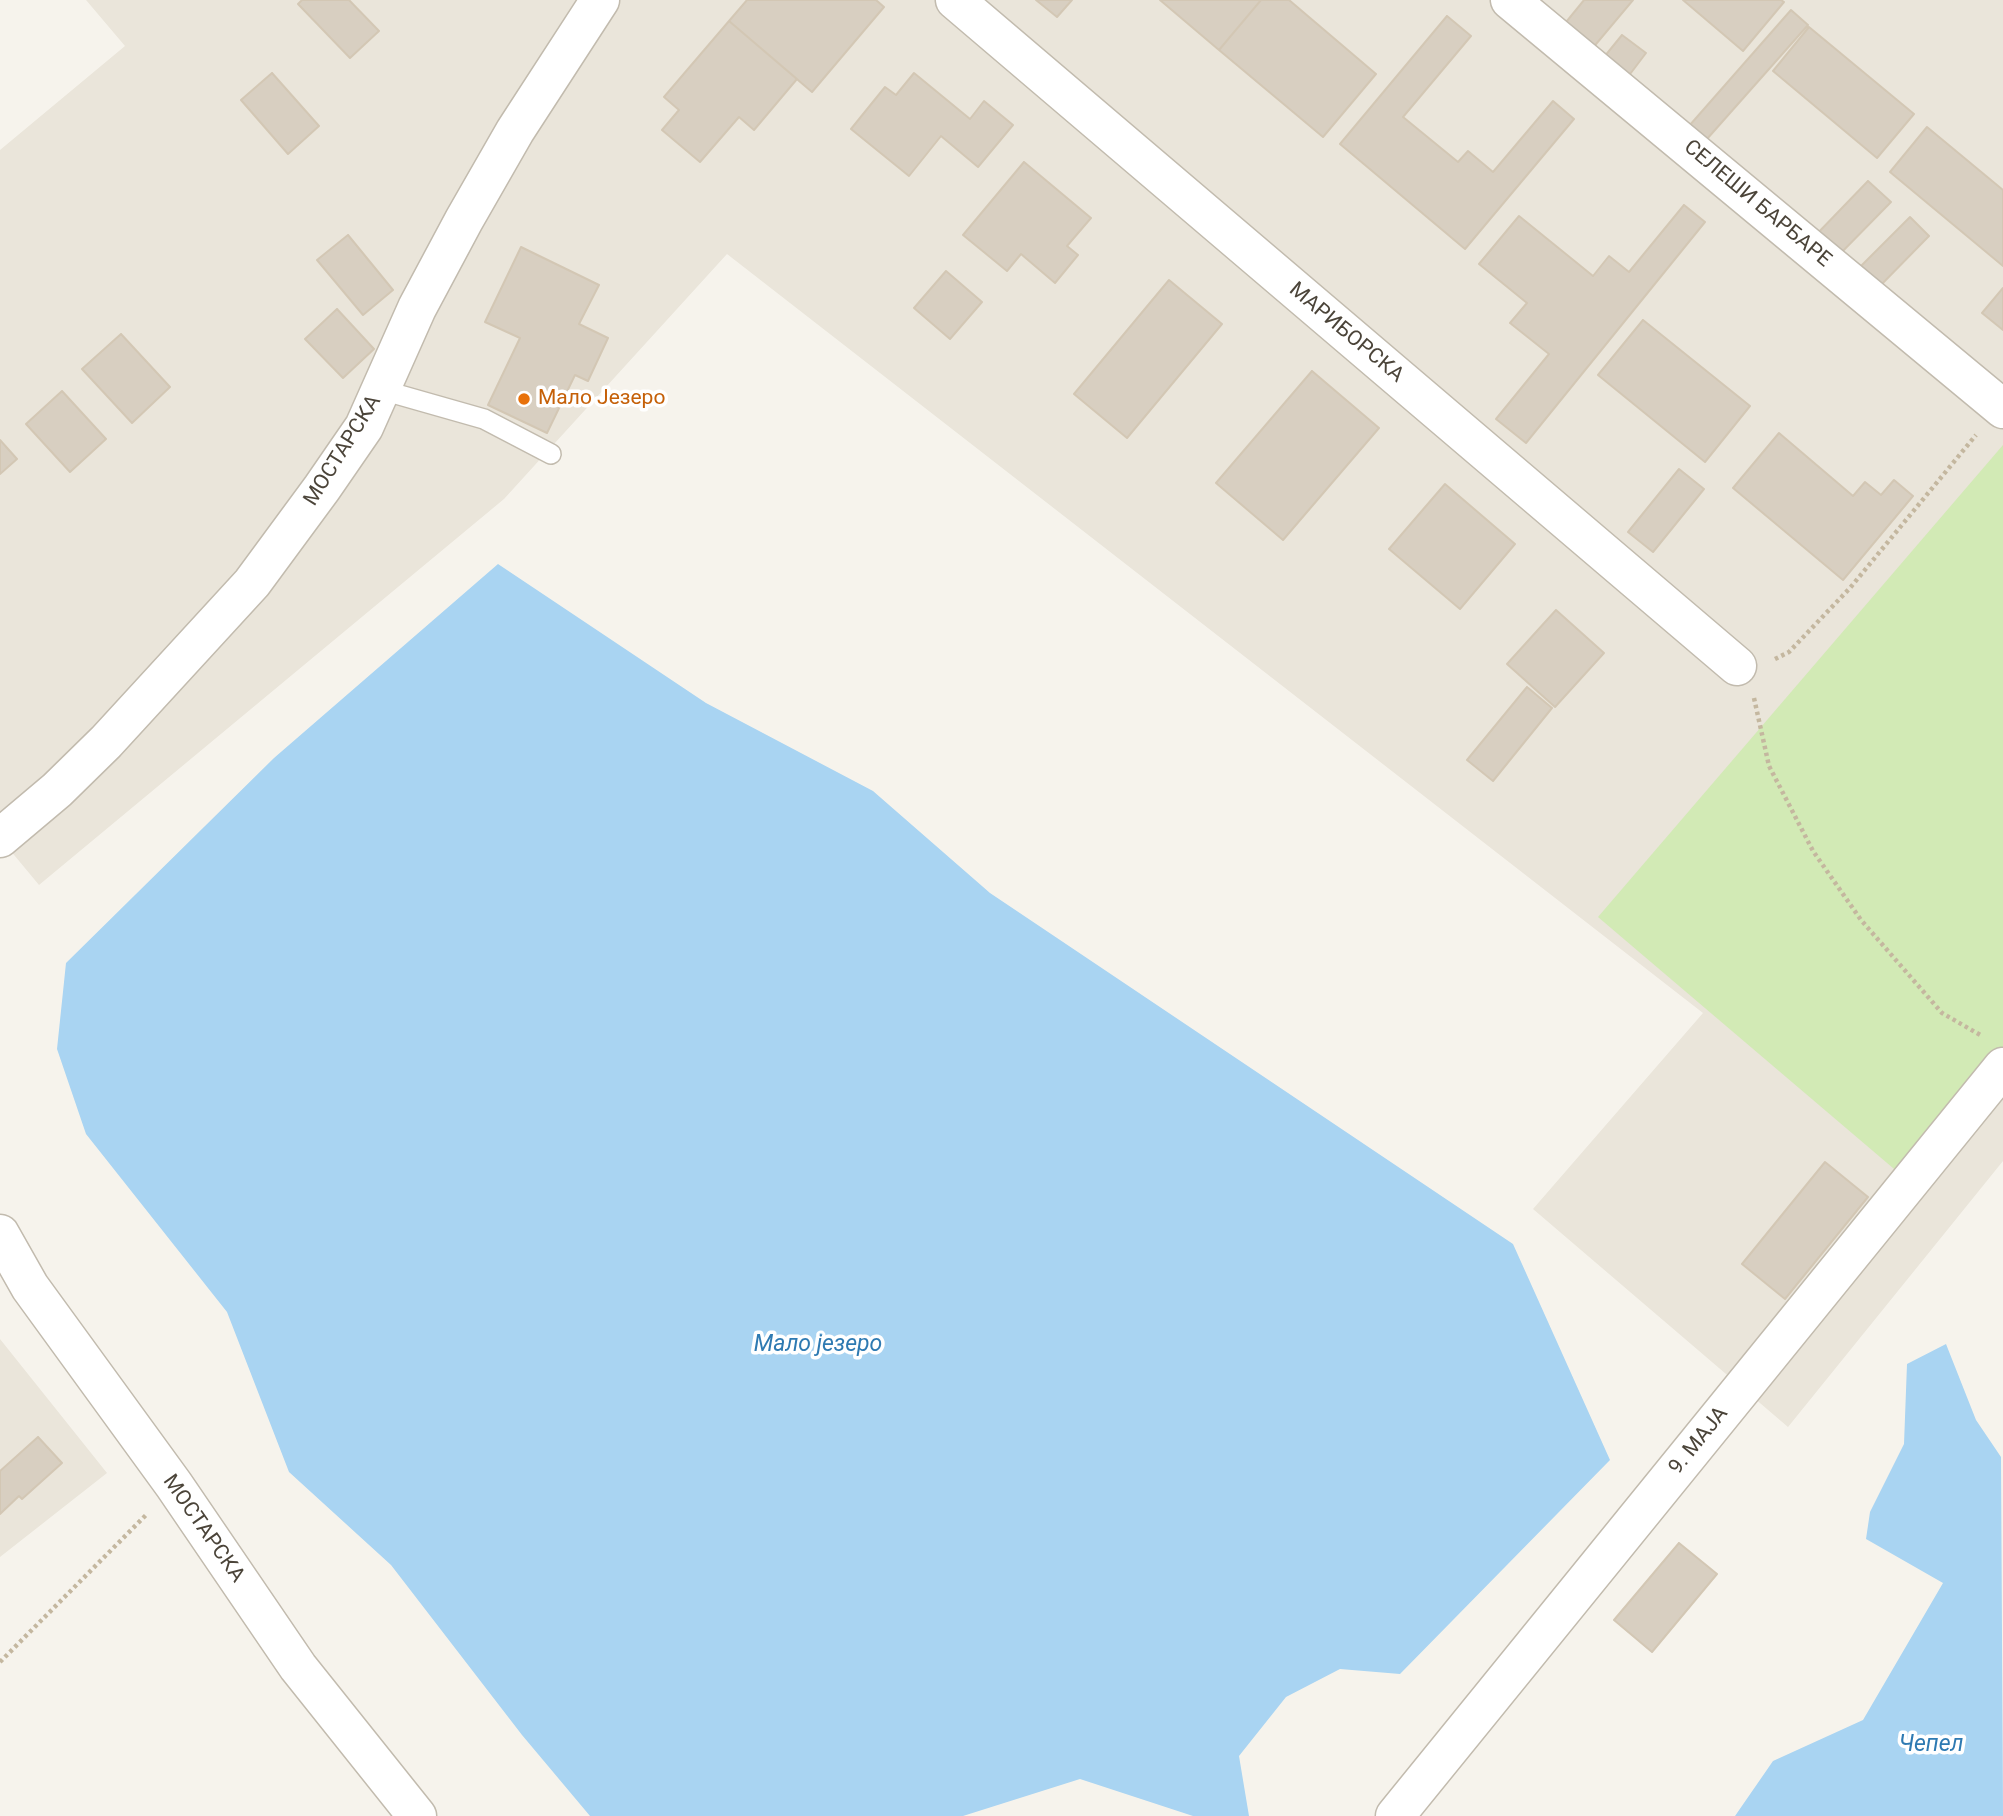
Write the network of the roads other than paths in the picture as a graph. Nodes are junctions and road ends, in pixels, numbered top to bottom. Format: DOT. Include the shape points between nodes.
graph roads {
  1 [pos="600,0"];
  2 [pos="955,0"];
  3 [pos="1510,0"];
  4 [pos="382,390"];
  5 [pos="2001,407"];
  6 [pos="551,454"];
  7 [pos="1737,666"];
  8 [pos="0,838"];
  9 [pos="1995,1052"];
  10 [pos="0,1234"];
  11 [pos="417,1816"];
  12 [pos="1395,1816"];
  1 -- 4 [label="street, МОСТАРСКА" via="464,220 417,308"];
  2 -- 7 [label="street, МАРИБОРСКА"];
  3 -- 5 [label="street, СЕЛЕШИ БАРБАРЕ"];
  4 -- 6 [label="lane" via="484,419"];
  4 -- 8 [label="street, МОСТАРСКА" via="337,468 252,583 98,750"];
  9 -- 12 [label="street, 9. МАЈА"];
  10 -- 11 [label="street, МОСТАРСКА" via="30,1287 174,1485 298,1667"];
}
